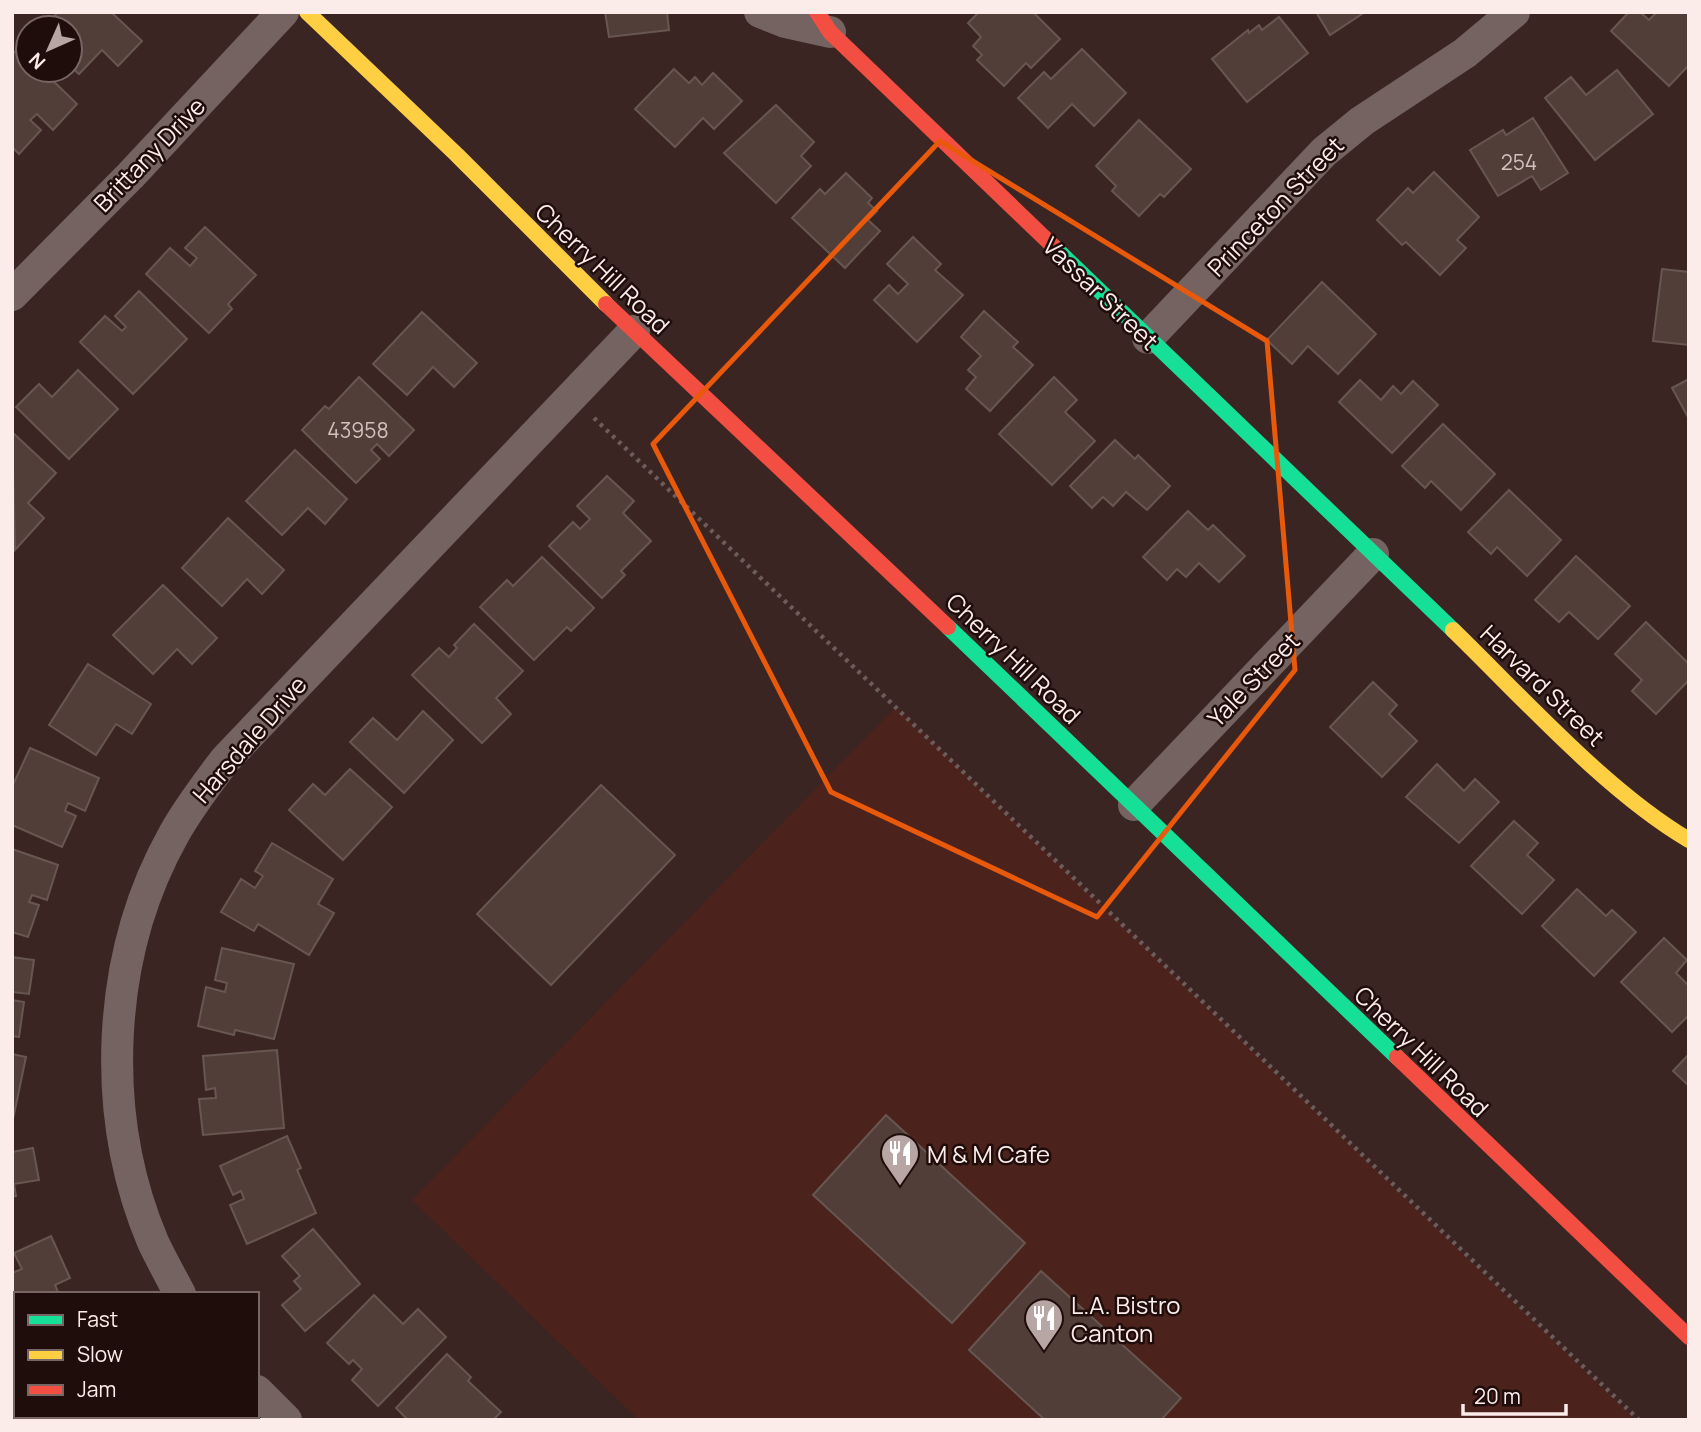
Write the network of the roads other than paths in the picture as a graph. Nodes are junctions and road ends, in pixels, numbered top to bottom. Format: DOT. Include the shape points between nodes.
graph roads {
  1 [pos="283,12"];
  2 [pos="307,12"];
  3 [pos="760,12"];
  4 [pos="1514,12"];
  5 [pos="823,22"];
  6 [pos="12,295"];
  7 [pos="634,331"];
  8 [pos="1148,338"];
  9 [pos="1373,554"];
  10 [pos="1134,805"];
  11 [pos="1689,840"];
  12 [pos="179,1292"];
  13 [pos="1689,1337"];
  14 [pos="259,1393"];
  15 [pos="286,1420"];
  1 -- 6 [label="street, Brittany Drive"];
  2 -- 7 [label="main road, Cherry Hill Road"];
  3 -- 5 [label="street, Vassar Street" via="785,22"];
  4 -- 8 [label="street, Princeton Street" via="1465,53 1362,121 1324,152"];
  5 -- 8 [label="main road, Vassar Street"];
  7 -- 10 [label="main road, Cherry Hill Road"];
  7 -- 12 [label="street, Harsdale Drive" via="225,760 194,800 155,874 129,953 121,995 119,1106 131,1175 153,1241"];
  8 -- 9 [label="main road, Vassar Street"];
  9 -- 10 [label="street, Yale Street"];
  9 -- 11 [label="main road, Harvard Street" via="1589,761 1665,826"];
  10 -- 13 [label="main road, Cherry Hill Road"];
  14 -- 15 [label="street"];
}
